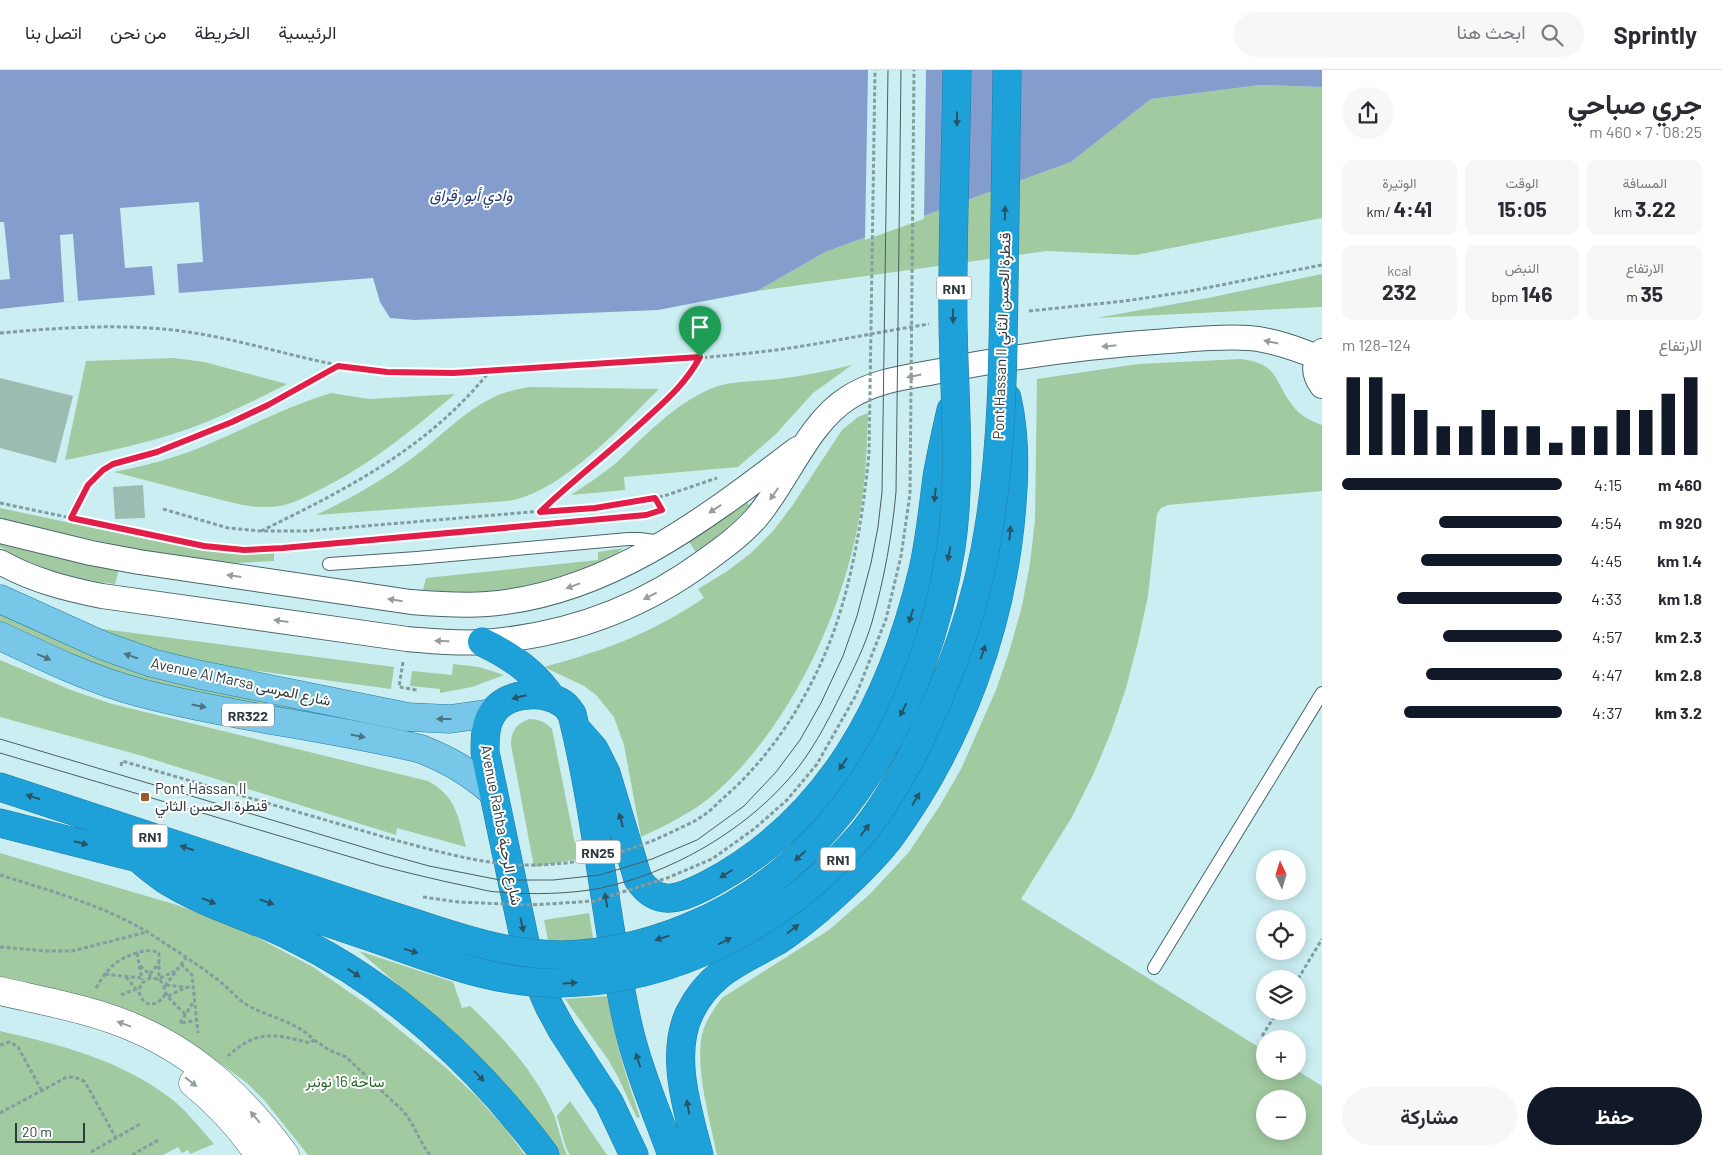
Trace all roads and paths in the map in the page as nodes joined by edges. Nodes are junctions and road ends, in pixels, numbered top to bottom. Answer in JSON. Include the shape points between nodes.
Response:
{"nodes":[{"id":1,"x":875,"y":70,"type":"edge"},
{"id":2,"x":914,"y":70,"type":"edge"},
{"id":3,"x":957,"y":70,"type":"edge"},
{"id":4,"x":1007,"y":70,"type":"edge"},
{"id":5,"x":1322,"y":265,"type":"edge"},
{"id":6,"x":1022,"y":312,"type":"dead end"},
{"id":7,"x":938,"y":323,"type":"dead end"},
{"id":8,"x":0,"y":333,"type":"edge"},
{"id":9,"x":1320,"y":354,"type":"edge"},
{"id":10,"x":700,"y":357,"type":"junction"},
{"id":11,"x":338,"y":366,"type":"junction"},
{"id":12,"x":489,"y":372,"type":"junction"},
{"id":13,"x":1003,"y":384,"type":"junction"},
{"id":14,"x":1322,"y":386,"type":"edge"},
{"id":15,"x":955,"y":396,"type":"junction"},
{"id":16,"x":810,"y":438,"type":"junction"},
{"id":17,"x":717,"y":478,"type":"dead end"},
{"id":18,"x":655,"y":498,"type":"junction"},
{"id":19,"x":0,"y":503,"type":"edge"},
{"id":20,"x":163,"y":509,"type":"dead end"},
{"id":21,"x":540,"y":512,"type":"junction"},
{"id":22,"x":71,"y":518,"type":"junction"},
{"id":23,"x":0,"y":531,"type":"edge"},
{"id":24,"x":261,"y":531,"type":"junction"},
{"id":25,"x":341,"y":543,"type":"dead end"},
{"id":26,"x":664,"y":543,"type":"junction"},
{"id":27,"x":331,"y":544,"type":"dead end"},
{"id":28,"x":204,"y":546,"type":"dead end"},
{"id":29,"x":224,"y":549,"type":"dead end"},
{"id":30,"x":0,"y":562,"type":"edge"},
{"id":31,"x":329,"y":564,"type":"dead end"},
{"id":32,"x":0,"y":599,"type":"edge"},
{"id":33,"x":0,"y":636,"type":"edge"},
{"id":34,"x":482,"y":642,"type":"junction"},
{"id":35,"x":404,"y":659,"type":"dead end"},
{"id":36,"x":425,"y":691,"type":"dead end"},
{"id":37,"x":1322,"y":693,"type":"edge"},
{"id":38,"x":551,"y":697,"type":"junction"},
{"id":39,"x":492,"y":714,"type":"junction"},
{"id":40,"x":575,"y":727,"type":"junction"},
{"id":41,"x":121,"y":766,"type":"dead end"},
{"id":42,"x":0,"y":787,"type":"edge"},
{"id":43,"x":493,"y":792,"type":"junction"},
{"id":44,"x":0,"y":822,"type":"edge"},
{"id":45,"x":138,"y":858,"type":"junction"},
{"id":46,"x":0,"y":875,"type":"edge"},
{"id":47,"x":419,"y":897,"type":"dead end"},
{"id":48,"x":148,"y":932,"type":"junction"},
{"id":49,"x":1322,"y":939,"type":"edge"},
{"id":50,"x":0,"y":947,"type":"edge"},
{"id":51,"x":137,"y":953,"type":"junction"},
{"id":52,"x":186,"y":958,"type":"junction"},
{"id":53,"x":159,"y":962,"type":"junction"},
{"id":54,"x":181,"y":964,"type":"junction"},
{"id":55,"x":139,"y":965,"type":"junction"},
{"id":56,"x":1154,"y":968,"type":"dead end"},
{"id":57,"x":176,"y":970,"type":"junction"},
{"id":58,"x":1303,"y":970,"type":"edge"},
{"id":59,"x":104,"y":974,"type":"junction"},
{"id":60,"x":150,"y":976,"type":"junction"},
{"id":61,"x":126,"y":977,"type":"junction"},
{"id":62,"x":159,"y":979,"type":"junction"},
{"id":63,"x":142,"y":981,"type":"junction"},
{"id":64,"x":165,"y":985,"type":"junction"},
{"id":65,"x":188,"y":987,"type":"junction"},
{"id":66,"x":194,"y":988,"type":"junction"},
{"id":67,"x":136,"y":990,"type":"dead end"},
{"id":68,"x":0,"y":991,"type":"edge"},
{"id":69,"x":167,"y":995,"type":"junction"},
{"id":70,"x":92,"y":996,"type":"dead end"},
{"id":71,"x":195,"y":1001,"type":"junction"},
{"id":72,"x":0,"y":1009,"type":"edge"},
{"id":73,"x":186,"y":1015,"type":"junction"},
{"id":74,"x":197,"y":1020,"type":"junction"},
{"id":75,"x":181,"y":1023,"type":"junction"},
{"id":76,"x":178,"y":1028,"type":"dead end"},
{"id":77,"x":197,"y":1037,"type":"dead end"},
{"id":78,"x":314,"y":1040,"type":"junction"},
{"id":79,"x":0,"y":1045,"type":"edge"},
{"id":80,"x":224,"y":1059,"type":"dead end"},
{"id":81,"x":42,"y":1091,"type":"junction"},
{"id":82,"x":0,"y":1113,"type":"edge"},
{"id":83,"x":142,"y":1122,"type":"dead end"},
{"id":84,"x":116,"y":1138,"type":"junction"},
{"id":85,"x":160,"y":1139,"type":"dead end"},
{"id":86,"x":91,"y":1152,"type":"dead end"},
{"id":87,"x":132,"y":1155,"type":"edge"},
{"id":88,"x":259,"y":1155,"type":"edge"},
{"id":89,"x":285,"y":1155,"type":"edge"},
{"id":90,"x":430,"y":1155,"type":"edge"},
{"id":91,"x":545,"y":1155,"type":"edge"},
{"id":92,"x":634,"y":1155,"type":"edge"},
{"id":93,"x":672,"y":1155,"type":"edge"},
{"id":94,"x":698,"y":1155,"type":"edge"}],
"edges":[{"from":1,"to":41,"type":"path","bridge":true,"via":[[869,454],[853,564],[834,628],[811,683],[767,752],[733,790],[701,818],[612,856],[568,863],[520,865],[471,859],[122,761]]},
{"from":2,"to":47,"type":"path","bridge":true,"via":[[910,494],[886,619],[856,695],[817,764],[787,800],[754,829],[712,859],[667,878],[594,901],[531,905]]},
{"from":3,"to":15,"type":"highway","number":"RN1","one_way":true,"bridge":true},
{"from":13,"to":4,"type":"highway","name":"Pont Hassan II قنطرة الحسن الثاني","number":"RN1","one_way":true,"bridge":true},
{"from":5,"to":6,"type":"path","via":[[1185,292]]},
{"from":7,"to":10,"type":"path","via":[[804,346]]},
{"from":8,"to":11,"type":"path","via":[[96,326],[136,327],[205,334]]},
{"from":9,"to":14,"type":"street","via":[[1315,372]]},
{"from":9,"to":16,"type":"street","one_way":true,"via":[[1274,342],[1228,337],[1144,342],[986,362],[870,386],[829,413]]},
{"from":10,"to":12,"type":"path"},
{"from":10,"to":21,"type":"path","via":[[678,389]]},
{"from":11,"to":12,"type":"path","via":[[387,372]]},
{"from":11,"to":22,"type":"path","via":[[232,422],[179,444],[113,464],[88,485]]},
{"from":12,"to":24,"type":"path","via":[[439,424],[396,457],[350,487]]},
{"from":45,"to":13,"type":"highway","name":"Pont Hassan II قنطرة الحسن الثاني","number":"RN1","one_way":true,"bridge":true,"via":[[487,975],[522,981],[558,983],[629,976],[698,955],[762,921],[814,883],[862,834],[917,745],[951,666],[978,579],[990,521]]},
{"from":94,"to":13,"type":"highway","one_way":true,"via":[[680,1052],[682,1033],[698,997],[725,970],[779,939],[818,910],[854,878],[886,842],[938,761],[976,673],[1003,582],[1010,534],[1013,438]]},
{"from":15,"to":40,"type":"highway","one_way":true,"bridge":true,"via":[[942,450],[923,569],[912,615],[896,659],[857,744],[838,772],[770,843],[744,863],[686,896],[663,898],[653,895],[638,880],[606,773],[594,749]]},
{"from":15,"to":42,"type":"highway","number":"RN1","one_way":true,"bridge":true,"via":[[955,506],[951,545],[935,623],[909,697],[872,767],[827,830],[800,857],[756,892],[671,935],[636,946],[599,952],[562,954],[497,947]]},
{"from":16,"to":26,"type":"street","one_way":true,"via":[[742,491]]},
{"from":16,"to":34,"type":"street","one_way":true,"via":[[755,519],[734,539],[663,589],[594,620],[557,631]]},
{"from":17,"to":18,"type":"path"},
{"from":18,"to":21,"type":"path","via":[[595,508]]},
{"from":18,"to":25,"type":"path","via":[[662,510],[637,516]]},
{"from":19,"to":22,"type":"path"},
{"from":20,"to":24,"type":"path","via":[[228,528]]},
{"from":21,"to":24,"type":"path","via":[[306,531]]},
{"from":22,"to":28,"type":"path"},
{"from":26,"to":23,"type":"street","one_way":true,"via":[[597,578],[561,590],[525,599],[449,605],[139,562]]},
{"from":26,"to":31,"type":"lane","via":[[640,539]]},
{"from":27,"to":29,"type":"path"},
{"from":34,"to":30,"type":"street","one_way":true,"via":[[407,639],[102,596],[42,582]]},
{"from":39,"to":32,"type":"main road","name":"Avenue Al Marsa شارع المرسى","number":"RR322","one_way":true,"via":[[450,719],[408,717],[201,676],[104,646]]},
{"from":33,"to":43,"type":"main road","name":"Avenue Al Marsa شارع المرسى","number":"RR322","one_way":true,"via":[[90,676],[140,693],[421,749],[455,764]]},
{"from":34,"to":38,"type":"highway","via":[[523,666]]},
{"from":35,"to":36,"type":"path","via":[[399,688]]},
{"from":37,"to":56,"type":"lane"},
{"from":38,"to":39,"type":"highway","one_way":true,"via":[[539,694],[512,698]]},
{"from":38,"to":40,"type":"highway","number":"RN25","via":[[564,703],[572,714]]},
{"from":39,"to":43,"type":"highway","name":"Avenue Rahba شارع الرحبة","via":[[485,752]]},
{"from":93,"to":40,"type":"highway","number":"RN25","one_way":true,"via":[[628,1023]]},
{"from":43,"to":92,"type":"highway","name":"Avenue Rahba شارع الرحبة","one_way":true,"via":[[526,942],[538,981],[562,1030],[609,1102]]},
{"from":44,"to":45,"type":"highway","number":"RN1","one_way":true},
{"from":45,"to":91,"type":"highway","one_way":true,"via":[[188,892],[292,937],[379,989],[457,1054],[492,1090]]},
{"from":46,"to":48,"type":"path","via":[[105,910]]},
{"from":48,"to":50,"type":"path","via":[[72,951]]},
{"from":48,"to":52,"type":"path"},
{"from":49,"to":58,"type":"path"},
{"from":51,"to":53,"type":"path","via":[[158,952]]},
{"from":51,"to":55,"type":"path"},
{"from":51,"to":59,"type":"path","via":[[124,957]]},
{"from":52,"to":54,"type":"path"},
{"from":52,"to":78,"type":"path","via":[[241,1001],[286,1021]]},
{"from":53,"to":60,"type":"path"},
{"from":53,"to":62,"type":"path"},
{"from":54,"to":57,"type":"path"},
{"from":54,"to":66,"type":"path","via":[[191,973]]},
{"from":55,"to":60,"type":"path"},
{"from":55,"to":63,"type":"path"},
{"from":57,"to":62,"type":"path"},
{"from":57,"to":64,"type":"path"},
{"from":59,"to":61,"type":"path"},
{"from":59,"to":70,"type":"path"},
{"from":60,"to":62,"type":"path"},
{"from":60,"to":63,"type":"path"},
{"from":61,"to":63,"type":"path"},
{"from":61,"to":67,"type":"path"},
{"from":62,"to":64,"type":"path"},
{"from":63,"to":69,"type":"path","via":[[139,988],[141,997],[147,1003],[156,1004]]},
{"from":64,"to":65,"type":"path"},
{"from":64,"to":69,"type":"path"},
{"from":65,"to":66,"type":"path"},
{"from":65,"to":69,"type":"path"},
{"from":66,"to":71,"type":"path"},
{"from":89,"to":68,"type":"street","one_way":true,"via":[[246,1106],[222,1083],[168,1044],[104,1017]]},
{"from":69,"to":73,"type":"path"},
{"from":71,"to":73,"type":"path"},
{"from":71,"to":74,"type":"path"},
{"from":72,"to":88,"type":"street","one_way":true,"via":[[97,1034],[130,1045],[158,1060],[208,1096]]},
{"from":73,"to":75,"type":"path"},
{"from":74,"to":75,"type":"path"},
{"from":74,"to":77,"type":"path"},
{"from":75,"to":76,"type":"path"},
{"from":78,"to":80,"type":"path","via":[[310,1043],[280,1036],[257,1037]]},
{"from":78,"to":90,"type":"path","via":[[346,1057],[402,1110]]},
{"from":79,"to":81,"type":"path","via":[[10,1042],[18,1047]]},
{"from":81,"to":82,"type":"path"},
{"from":81,"to":84,"type":"path","via":[[67,1077],[80,1079],[88,1087]]},
{"from":83,"to":84,"type":"path"},
{"from":84,"to":86,"type":"path"},
{"from":85,"to":87,"type":"path"}]}
